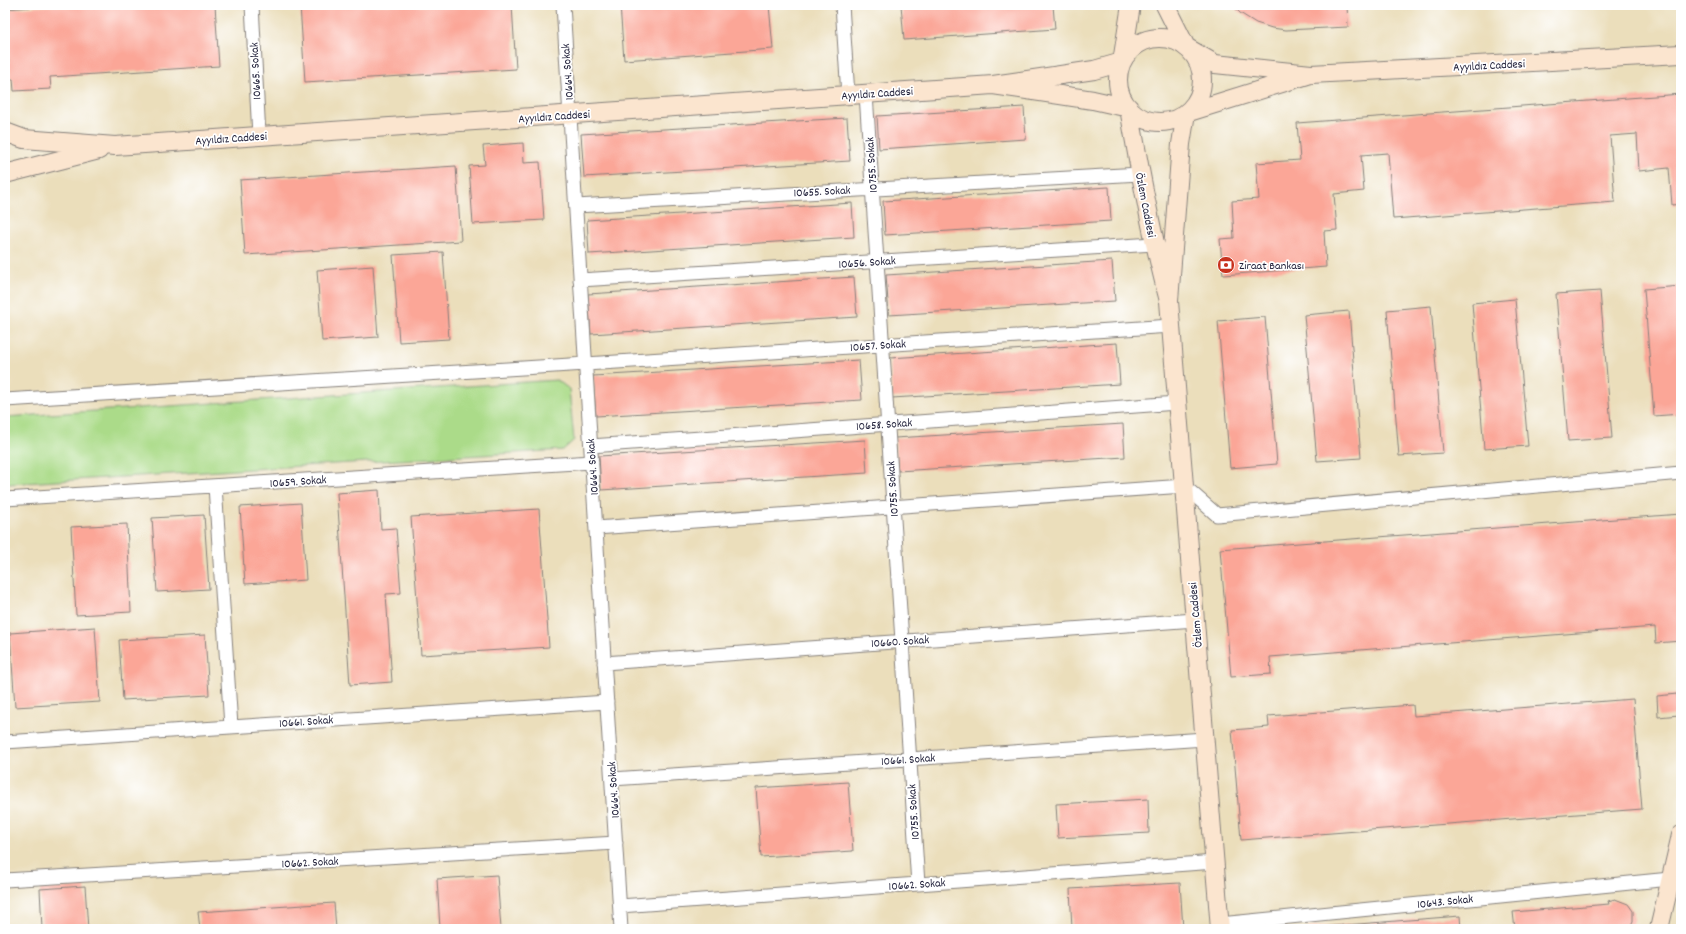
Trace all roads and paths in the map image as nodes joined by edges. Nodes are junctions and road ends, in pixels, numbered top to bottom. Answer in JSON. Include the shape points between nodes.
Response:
{"nodes":[{"id":1,"x":252,"y":5,"type":"edge"},
{"id":2,"x":563,"y":5,"type":"edge"},
{"id":3,"x":842,"y":5,"type":"edge"},
{"id":4,"x":1132,"y":5,"type":"edge"},
{"id":5,"x":1165,"y":5,"type":"edge"},
{"id":6,"x":1186,"y":47,"type":"junction"},
{"id":7,"x":1676,"y":56,"type":"edge"},
{"id":8,"x":1122,"y":62,"type":"junction"},
{"id":9,"x":1311,"y":74,"type":"junction"},
{"id":10,"x":993,"y":85,"type":"junction"},
{"id":11,"x":866,"y":94,"type":"junction"},
{"id":12,"x":848,"y":95,"type":"junction"},
{"id":13,"x":1129,"y":108,"type":"junction"},
{"id":14,"x":1186,"y":113,"type":"junction"},
{"id":15,"x":570,"y":114,"type":"junction"},
{"id":16,"x":5,"y":132,"type":"edge"},
{"id":17,"x":259,"y":136,"type":"junction"},
{"id":18,"x":115,"y":146,"type":"junction"},
{"id":19,"x":5,"y":174,"type":"edge"},
{"id":20,"x":1140,"y":174,"type":"junction"},
{"id":21,"x":872,"y":189,"type":"junction"},
{"id":22,"x":576,"y":206,"type":"junction"},
{"id":23,"x":1154,"y":244,"type":"junction"},
{"id":24,"x":877,"y":261,"type":"junction"},
{"id":25,"x":580,"y":280,"type":"junction"},
{"id":26,"x":1169,"y":301,"type":"junction"},
{"id":27,"x":1171,"y":326,"type":"junction"},
{"id":28,"x":882,"y":345,"type":"junction"},
{"id":29,"x":586,"y":364,"type":"junction"},
{"id":30,"x":5,"y":400,"type":"edge"},
{"id":31,"x":1177,"y":403,"type":"junction"},
{"id":32,"x":888,"y":424,"type":"junction"},
{"id":33,"x":591,"y":446,"type":"junction"},
{"id":34,"x":592,"y":462,"type":"junction"},
{"id":35,"x":1681,"y":473,"type":"edge"},
{"id":36,"x":215,"y":486,"type":"junction"},
{"id":37,"x":1184,"y":486,"type":"junction"},
{"id":38,"x":5,"y":499,"type":"edge"},
{"id":39,"x":893,"y":506,"type":"junction"},
{"id":40,"x":596,"y":528,"type":"junction"},
{"id":41,"x":1195,"y":620,"type":"junction"},
{"id":42,"x":902,"y":641,"type":"junction"},
{"id":43,"x":604,"y":663,"type":"junction"},
{"id":44,"x":607,"y":702,"type":"junction"},
{"id":45,"x":231,"y":726,"type":"junction"},
{"id":46,"x":1205,"y":739,"type":"junction"},
{"id":47,"x":5,"y":742,"type":"edge"},
{"id":48,"x":910,"y":758,"type":"junction"},
{"id":49,"x":612,"y":778,"type":"junction"},
{"id":50,"x":1681,"y":835,"type":"edge"},
{"id":51,"x":616,"y":843,"type":"junction"},
{"id":52,"x":1215,"y":862,"type":"junction"},
{"id":53,"x":1670,"y":879,"type":"junction"},
{"id":54,"x":5,"y":880,"type":"edge"},
{"id":55,"x":918,"y":884,"type":"junction"},
{"id":56,"x":620,"y":906,"type":"junction"},
{"id":57,"x":1220,"y":926,"type":"edge"},
{"id":58,"x":621,"y":929,"type":"edge"},
{"id":59,"x":1659,"y":929,"type":"edge"}],
"edges":[{"from":1,"to":17,"type":"street","name":"10665. Sokak"},
{"from":2,"to":15,"type":"street","name":"10664. Sokak"},
{"from":3,"to":12,"type":"street"},
{"from":4,"to":8,"type":"street"},
{"from":5,"to":6,"type":"street"},
{"from":6,"to":8,"type":"street","via":[[1163,38],[1150,39],[1129,51]]},
{"from":6,"to":9,"type":"street","name":"Ayyıldız Caddesi","via":[[1216,64]]},
{"from":6,"to":14,"type":"street","via":[[1195,56],[1202,80],[1200,92]]},
{"from":7,"to":9,"type":"street","name":"Ayyıldız Caddesi"},
{"from":8,"to":10,"type":"street","name":"Ayyıldız Caddesi","via":[[1094,70]]},
{"from":8,"to":13,"type":"street","via":[[1118,86]]},
{"from":9,"to":14,"type":"street","name":"Ayyıldız Caddesi"},
{"from":10,"to":11,"type":"street","name":"Ayyıldız Caddesi"},
{"from":10,"to":13,"type":"street","name":"Ayyıldız Caddesi"},
{"from":11,"to":12,"type":"street","name":"Ayyıldız Caddesi"},
{"from":11,"to":21,"type":"street","name":"10755. Sokak"},
{"from":12,"to":15,"type":"street","name":"Ayyıldız Caddesi"},
{"from":13,"to":14,"type":"street","via":[[1150,120],[1175,119]]},
{"from":13,"to":20,"type":"street","name":"Özlem Caddesi"},
{"from":14,"to":26,"type":"street","name":"Özlem Caddesi","via":[[1181,144]]},
{"from":15,"to":17,"type":"street","name":"Ayyıldız Caddesi"},
{"from":15,"to":22,"type":"street","name":"10664. Sokak"},
{"from":16,"to":18,"type":"street","name":"Ayyıldız Caddesi","via":[[24,139]]},
{"from":17,"to":18,"type":"street","name":"Ayyıldız Caddesi"},
{"from":18,"to":19,"type":"street","name":"Ayyıldız Caddesi"},
{"from":20,"to":21,"type":"street","name":"10655. Sokak"},
{"from":20,"to":23,"type":"street","name":"Özlem Caddesi"},
{"from":21,"to":22,"type":"street","name":"10655. Sokak"},
{"from":21,"to":24,"type":"street","name":"10755. Sokak"},
{"from":22,"to":25,"type":"street","name":"10664. Sokak"},
{"from":23,"to":24,"type":"street","name":"10656. Sokak"},
{"from":23,"to":26,"type":"street","name":"Özlem Caddesi"},
{"from":24,"to":25,"type":"street","name":"10656. Sokak"},
{"from":24,"to":28,"type":"street","name":"10755. Sokak"},
{"from":25,"to":29,"type":"street","name":"10664. Sokak"},
{"from":26,"to":27,"type":"street","name":"Özlem Caddesi"},
{"from":27,"to":28,"type":"street","name":"10657. Sokak"},
{"from":27,"to":31,"type":"street","name":"Özlem Caddesi"},
{"from":28,"to":29,"type":"street","name":"10657. Sokak"},
{"from":28,"to":32,"type":"street","name":"10755. Sokak"},
{"from":29,"to":30,"type":"street"},
{"from":29,"to":33,"type":"street","name":"10664. Sokak"},
{"from":31,"to":32,"type":"street","name":"10658. Sokak"},
{"from":31,"to":37,"type":"street","name":"Özlem Caddesi"},
{"from":32,"to":33,"type":"street","name":"10658. Sokak"},
{"from":32,"to":39,"type":"street","name":"10755. Sokak"},
{"from":33,"to":34,"type":"street","name":"10664. Sokak"},
{"from":34,"to":36,"type":"street","name":"10659. Sokak"},
{"from":34,"to":40,"type":"street","name":"10664. Sokak"},
{"from":35,"to":37,"type":"street","via":[[1216,515]]},
{"from":36,"to":38,"type":"street","name":"10659. Sokak"},
{"from":36,"to":45,"type":"street"},
{"from":37,"to":39,"type":"street"},
{"from":37,"to":41,"type":"street","name":"Özlem Caddesi"},
{"from":39,"to":40,"type":"street"},
{"from":39,"to":42,"type":"street","name":"10755. Sokak"},
{"from":40,"to":43,"type":"street","name":"10664. Sokak"},
{"from":41,"to":42,"type":"street","name":"10660. Sokak"},
{"from":41,"to":46,"type":"street","name":"Özlem Caddesi"},
{"from":42,"to":43,"type":"street","name":"10660. Sokak"},
{"from":42,"to":48,"type":"street","name":"10755. Sokak"},
{"from":43,"to":44,"type":"street","name":"10664. Sokak"},
{"from":44,"to":45,"type":"street","name":"10661. Sokak"},
{"from":44,"to":49,"type":"street","name":"10664. Sokak"},
{"from":45,"to":47,"type":"street","name":"10661. Sokak"},
{"from":46,"to":48,"type":"street","name":"10661. Sokak"},
{"from":46,"to":52,"type":"street","name":"Özlem Caddesi"},
{"from":48,"to":49,"type":"street","name":"10661. Sokak"},
{"from":48,"to":55,"type":"street","name":"10755. Sokak"},
{"from":49,"to":51,"type":"street","name":"10664. Sokak"},
{"from":50,"to":53,"type":"street"},
{"from":51,"to":54,"type":"street","name":"10662. Sokak"},
{"from":51,"to":56,"type":"street","name":"10664. Sokak"},
{"from":52,"to":55,"type":"street","name":"10662. Sokak"},
{"from":52,"to":57,"type":"street","name":"Özlem Caddesi"},
{"from":53,"to":57,"type":"street","name":"10643. Sokak"},
{"from":53,"to":59,"type":"street"},
{"from":55,"to":56,"type":"street","name":"10662. Sokak"},
{"from":56,"to":58,"type":"street","name":"10664. Sokak"}]}
